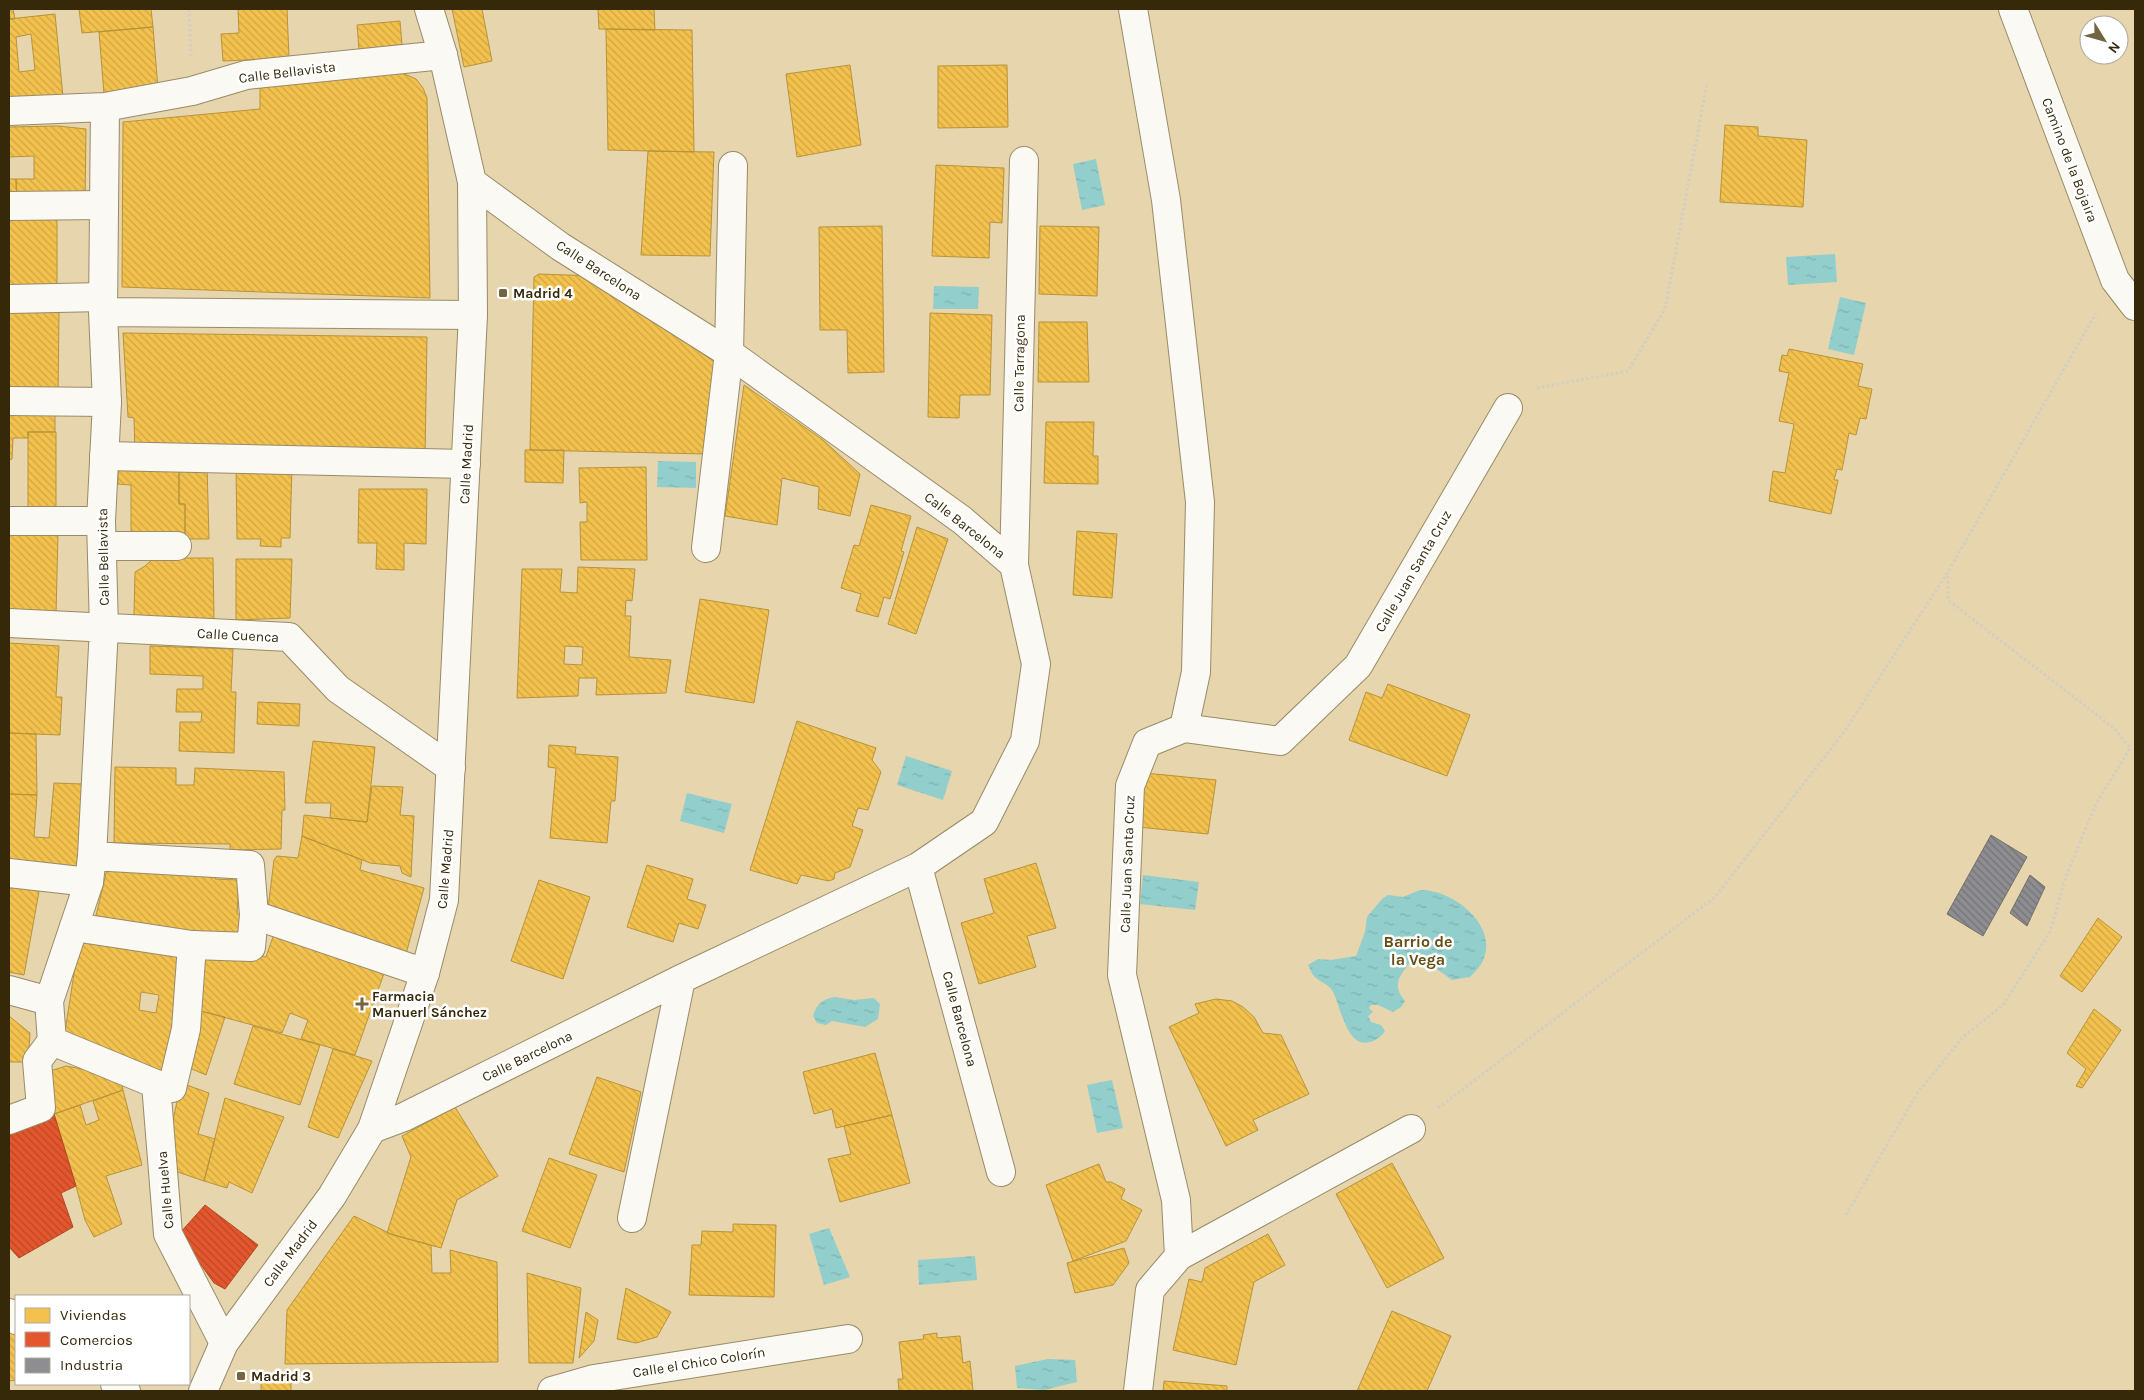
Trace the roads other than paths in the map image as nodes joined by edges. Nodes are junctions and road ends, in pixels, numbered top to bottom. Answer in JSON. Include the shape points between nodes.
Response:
{"nodes":[{"id":1,"x":429,"y":9,"type":"edge"},
{"id":2,"x":1133,"y":9,"type":"edge"},
{"id":3,"x":2013,"y":9,"type":"edge"},
{"id":4,"x":443,"y":55,"type":"junction"},
{"id":5,"x":105,"y":107,"type":"junction"},
{"id":6,"x":9,"y":111,"type":"edge"},
{"id":7,"x":1024,"y":161,"type":"dead end"},
{"id":8,"x":733,"y":166,"type":"dead end"},
{"id":9,"x":472,"y":182,"type":"junction"},
{"id":10,"x":104,"y":205,"type":"junction"},
{"id":11,"x":9,"y":206,"type":"edge"},
{"id":12,"x":9,"y":299,"type":"edge"},
{"id":13,"x":103,"y":305,"type":"junction"},
{"id":14,"x":2135,"y":306,"type":"edge"},
{"id":15,"x":473,"y":315,"type":"junction"},
{"id":16,"x":729,"y":352,"type":"junction"},
{"id":17,"x":9,"y":401,"type":"edge"},
{"id":18,"x":107,"y":402,"type":"junction"},
{"id":19,"x":1508,"y":408,"type":"road end"},
{"id":20,"x":104,"y":456,"type":"junction"},
{"id":21,"x":466,"y":464,"type":"junction"},
{"id":22,"x":9,"y":521,"type":"edge"},
{"id":23,"x":101,"y":534,"type":"junction"},
{"id":24,"x":177,"y":546,"type":"dead end"},
{"id":25,"x":706,"y":548,"type":"dead end"},
{"id":26,"x":1014,"y":565,"type":"junction"},
{"id":27,"x":9,"y":623,"type":"edge"},
{"id":28,"x":104,"y":628,"type":"junction"},
{"id":29,"x":1184,"y":728,"type":"junction"},
{"id":30,"x":452,"y":768,"type":"junction"},
{"id":31,"x":92,"y":856,"type":"junction"},
{"id":32,"x":918,"y":867,"type":"junction"},
{"id":33,"x":9,"y":873,"type":"edge"},
{"id":34,"x":89,"y":882,"type":"junction"},
{"id":35,"x":254,"y":915,"type":"junction"},
{"id":36,"x":74,"y":927,"type":"junction"},
{"id":37,"x":192,"y":945,"type":"junction"},
{"id":38,"x":425,"y":973,"type":"junction"},
{"id":39,"x":681,"y":979,"type":"junction"},
{"id":40,"x":9,"y":990,"type":"edge"},
{"id":41,"x":49,"y":1001,"type":"junction"},
{"id":42,"x":52,"y":1041,"type":"junction"},
{"id":43,"x":156,"y":1084,"type":"junction"},
{"id":44,"x":9,"y":1120,"type":"edge"},
{"id":45,"x":372,"y":1129,"type":"junction"},
{"id":46,"x":1411,"y":1129,"type":"road end"},
{"id":47,"x":1001,"y":1172,"type":"dead end"},
{"id":48,"x":632,"y":1218,"type":"dead end"},
{"id":49,"x":1179,"y":1256,"type":"junction"},
{"id":50,"x":848,"y":1339,"type":"dead end"},
{"id":51,"x":224,"y":1343,"type":"junction"},
{"id":52,"x":203,"y":1391,"type":"edge"},
{"id":53,"x":552,"y":1391,"type":"edge"},
{"id":54,"x":1138,"y":1391,"type":"edge"}],
"edges":[{"from":1,"to":4,"type":"street","name":"Calle Madrid"},
{"from":2,"to":29,"type":"street","via":[[1166,200],[1200,502],[1196,672]]},
{"from":3,"to":14,"type":"street","name":"Camino de la Bojaira","via":[[2115,280]]},
{"from":4,"to":5,"type":"street","name":"Calle Bellavista","via":[[246,75],[192,91]]},
{"from":4,"to":9,"type":"street","name":"Calle Madrid"},
{"from":5,"to":6,"type":"street","name":"Calle Bellavista"},
{"from":5,"to":10,"type":"street","name":"Calle Bellavista"},
{"from":7,"to":26,"type":"street","name":"Calle Tarragona"},
{"from":8,"to":16,"type":"street"},
{"from":9,"to":15,"type":"street","name":"Calle Madrid"},
{"from":9,"to":16,"type":"street","name":"Calle Barcelona","via":[[561,247]]},
{"from":10,"to":11,"type":"street"},
{"from":10,"to":13,"type":"street","name":"Calle Bellavista"},
{"from":12,"to":13,"type":"street"},
{"from":13,"to":15,"type":"street"},
{"from":13,"to":18,"type":"street","name":"Calle Bellavista"},
{"from":15,"to":21,"type":"street","name":"Calle Madrid"},
{"from":16,"to":25,"type":"street"},
{"from":16,"to":26,"type":"street","name":"Calle Barcelona","via":[[962,520]]},
{"from":17,"to":18,"type":"street"},
{"from":18,"to":20,"type":"street","name":"Calle Bellavista"},
{"from":19,"to":29,"type":"street","name":"Calle Juan Santa Cruz","via":[[1358,666],[1280,741]]},
{"from":20,"to":21,"type":"street"},
{"from":20,"to":23,"type":"street","name":"Calle Bellavista"},
{"from":21,"to":30,"type":"street","name":"Calle Madrid"},
{"from":22,"to":23,"type":"street"},
{"from":23,"to":24,"type":"street"},
{"from":23,"to":28,"type":"street","name":"Calle Bellavista"},
{"from":26,"to":32,"type":"street","name":"Calle Barcelona","via":[[1036,664],[1025,741],[984,822]]},
{"from":27,"to":28,"type":"street","name":"Calle Cuenca"},
{"from":28,"to":30,"type":"street","name":"Calle Cuenca","via":[[289,637],[338,689]]},
{"from":28,"to":31,"type":"street","name":"Calle Bellavista"},
{"from":29,"to":49,"type":"street","name":"Calle Juan Santa Cruz","via":[[1147,743],[1130,786],[1122,975],[1176,1200]]},
{"from":30,"to":38,"type":"street","name":"Calle Madrid","via":[[444,900]]},
{"from":31,"to":34,"type":"street","name":"Calle Bellavista"},
{"from":31,"to":35,"type":"street","via":[[250,864]]},
{"from":32,"to":39,"type":"street","name":"Calle Barcelona"},
{"from":32,"to":47,"type":"street","name":"Calle Barcelona"},
{"from":33,"to":34,"type":"street"},
{"from":34,"to":36,"type":"street","name":"Calle Bellavista"},
{"from":35,"to":37,"type":"street","via":[[251,947]]},
{"from":35,"to":38,"type":"street"},
{"from":36,"to":37,"type":"street"},
{"from":36,"to":41,"type":"street","name":"Calle Bellavista"},
{"from":37,"to":43,"type":"street","via":[[186,1029],[172,1088]]},
{"from":38,"to":45,"type":"street","name":"Calle Madrid"},
{"from":39,"to":45,"type":"street","name":"Calle Barcelona","via":[[404,1117]]},
{"from":39,"to":48,"type":"street"},
{"from":40,"to":41,"type":"street"},
{"from":41,"to":42,"type":"street"},
{"from":42,"to":43,"type":"street"},
{"from":42,"to":44,"type":"street","via":[[37,1061],[42,1108]]},
{"from":43,"to":51,"type":"street","name":"Calle Huelva","via":[[168,1234]]},
{"from":45,"to":51,"type":"street","name":"Calle Madrid","via":[[332,1196]]},
{"from":46,"to":49,"type":"street"},
{"from":49,"to":54,"type":"street","via":[[1150,1290]]},
{"from":50,"to":53,"type":"street","name":"Calle el Chico Colorín","via":[[594,1379]]},
{"from":51,"to":52,"type":"street","name":"Calle Madrid"}]}
